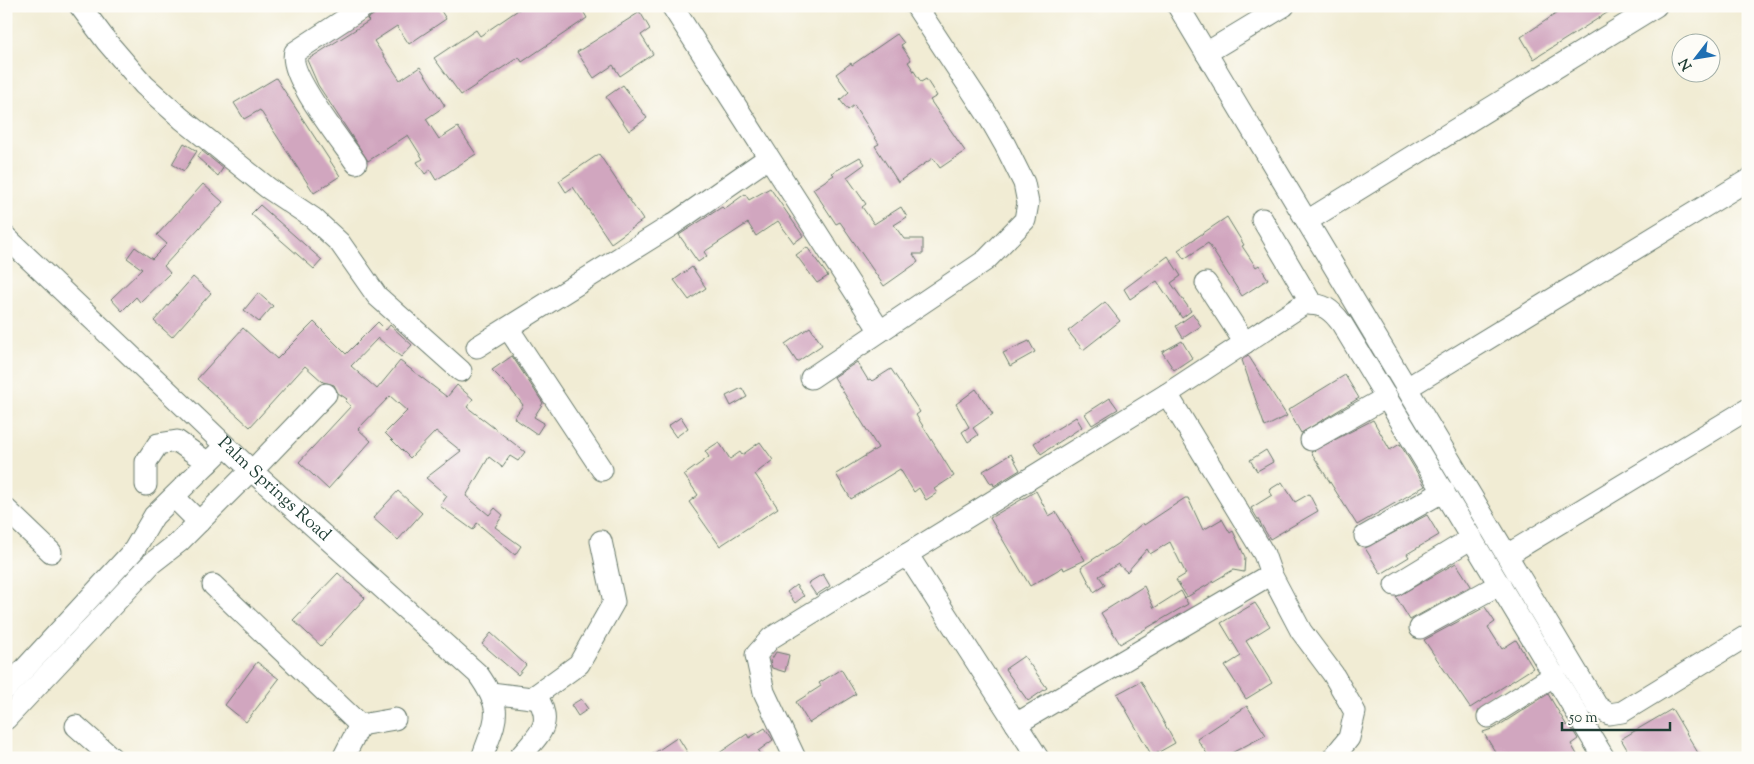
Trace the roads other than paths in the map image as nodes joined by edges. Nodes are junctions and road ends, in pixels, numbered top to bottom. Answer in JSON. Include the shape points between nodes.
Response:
{"nodes":[{"id":1,"x":80,"y":6,"type":"edge"},
{"id":2,"x":365,"y":6,"type":"edge"},
{"id":3,"x":672,"y":6,"type":"edge"},
{"id":4,"x":916,"y":6,"type":"edge"},
{"id":5,"x":1178,"y":6,"type":"edge"},
{"id":6,"x":1284,"y":6,"type":"edge"},
{"id":7,"x":1656,"y":6,"type":"edge"},
{"id":8,"x":1206,"y":54,"type":"junction"},
{"id":9,"x":768,"y":158,"type":"junction"},
{"id":10,"x":356,"y":163,"type":"dead end"},
{"id":11,"x":1748,"y":180,"type":"edge"},
{"id":12,"x":1262,"y":219,"type":"dead end"},
{"id":13,"x":1307,"y":221,"type":"junction"},
{"id":14,"x":6,"y":237,"type":"edge"},
{"id":15,"x":1206,"y":283,"type":"dead end"},
{"id":16,"x":1312,"y":304,"type":"junction"},
{"id":17,"x":508,"y":328,"type":"junction"},
{"id":18,"x":880,"y":331,"type":"junction"},
{"id":19,"x":1245,"y":343,"type":"junction"},
{"id":20,"x":477,"y":347,"type":"dead end"},
{"id":21,"x":461,"y":372,"type":"dead end"},
{"id":22,"x":811,"y":378,"type":"dead end"},
{"id":23,"x":1407,"y":388,"type":"junction"},
{"id":24,"x":326,"y":394,"type":"dead end"},
{"id":25,"x":1167,"y":394,"type":"junction"},
{"id":26,"x":1388,"y":397,"type":"junction"},
{"id":27,"x":1748,"y":409,"type":"edge"},
{"id":28,"x":1311,"y":440,"type":"dead end"},
{"id":29,"x":226,"y":446,"type":"junction"},
{"id":30,"x":208,"y":463,"type":"junction"},
{"id":31,"x":602,"y":470,"type":"dead end"},
{"id":32,"x":251,"y":471,"type":"junction"},
{"id":33,"x":146,"y":485,"type":"dead end"},
{"id":34,"x":1444,"y":491,"type":"junction"},
{"id":35,"x":174,"y":497,"type":"junction"},
{"id":36,"x":6,"y":509,"type":"edge"},
{"id":37,"x":199,"y":522,"type":"junction"},
{"id":38,"x":1365,"y":536,"type":"dead end"},
{"id":39,"x":1472,"y":538,"type":"junction"},
{"id":40,"x":601,"y":540,"type":"dead end"},
{"id":41,"x":51,"y":552,"type":"dead end"},
{"id":42,"x":908,"y":554,"type":"junction"},
{"id":43,"x":1507,"y":555,"type":"junction"},
{"id":44,"x":1271,"y":574,"type":"junction"},
{"id":45,"x":1500,"y":584,"type":"junction"},
{"id":46,"x":213,"y":585,"type":"dead end"},
{"id":47,"x":1395,"y":585,"type":"dead end"},
{"id":48,"x":1420,"y":628,"type":"dead end"},
{"id":49,"x":1748,"y":635,"type":"edge"},
{"id":50,"x":1555,"y":675,"type":"junction"},
{"id":51,"x":6,"y":689,"type":"edge"},
{"id":52,"x":491,"y":693,"type":"junction"},
{"id":53,"x":536,"y":695,"type":"junction"},
{"id":54,"x":1488,"y":717,"type":"dead end"},
{"id":55,"x":6,"y":719,"type":"edge"},
{"id":56,"x":395,"y":719,"type":"dead end"},
{"id":57,"x":1016,"y":724,"type":"junction"},
{"id":58,"x":360,"y":725,"type":"junction"},
{"id":59,"x":76,"y":726,"type":"dead end"},
{"id":60,"x":112,"y":758,"type":"edge"},
{"id":61,"x":343,"y":758,"type":"edge"},
{"id":62,"x":482,"y":758,"type":"edge"},
{"id":63,"x":519,"y":758,"type":"edge"},
{"id":64,"x":795,"y":758,"type":"edge"},
{"id":65,"x":1038,"y":758,"type":"edge"},
{"id":66,"x":1333,"y":758,"type":"edge"},
{"id":67,"x":1604,"y":758,"type":"edge"}],
"edges":[{"from":1,"to":21,"type":"street","via":[[144,85],[268,188],[313,218],[340,243],[378,296]]},
{"from":2,"to":10,"type":"street","via":[[320,34],[295,52],[292,58],[306,90]]},
{"from":3,"to":9,"type":"street"},
{"from":4,"to":18,"type":"street","via":[[989,117],[1024,183],[1028,203],[1025,220],[986,260]]},
{"from":5,"to":8,"type":"street"},
{"from":6,"to":8,"type":"street"},
{"from":7,"to":13,"type":"street"},
{"from":8,"to":13,"type":"street"},
{"from":9,"to":17,"type":"street","via":[[672,225]]},
{"from":9,"to":18,"type":"street"},
{"from":11,"to":23,"type":"street"},
{"from":12,"to":16,"type":"street"},
{"from":13,"to":23,"type":"street"},
{"from":14,"to":29,"type":"street","name":"Palm Springs Road"},
{"from":15,"to":19,"type":"street"},
{"from":16,"to":19,"type":"street","via":[[1304,304]]},
{"from":16,"to":26,"type":"street","via":[[1319,303],[1332,311]]},
{"from":17,"to":20,"type":"street"},
{"from":17,"to":31,"type":"street"},
{"from":18,"to":22,"type":"street"},
{"from":19,"to":25,"type":"street"},
{"from":23,"to":43,"type":"street"},
{"from":24,"to":32,"type":"street"},
{"from":25,"to":42,"type":"street"},
{"from":25,"to":44,"type":"street","via":[[1264,554]]},
{"from":26,"to":28,"type":"street"},
{"from":26,"to":34,"type":"street"},
{"from":27,"to":43,"type":"street"},
{"from":29,"to":30,"type":"street"},
{"from":29,"to":32,"type":"street","name":"Palm Springs Road"},
{"from":30,"to":33,"type":"street","via":[[176,441],[158,444],[146,462]]},
{"from":30,"to":35,"type":"street"},
{"from":32,"to":37,"type":"street"},
{"from":32,"to":52,"type":"street","name":"Palm Springs Road","via":[[478,674]]},
{"from":34,"to":38,"type":"street"},
{"from":34,"to":39,"type":"street"},
{"from":35,"to":37,"type":"street"},
{"from":35,"to":51,"type":"street","via":[[154,516],[134,550]]},
{"from":36,"to":41,"type":"street"},
{"from":37,"to":55,"type":"street","via":[[152,563]]},
{"from":39,"to":45,"type":"street"},
{"from":39,"to":47,"type":"street"},
{"from":40,"to":53,"type":"street","via":[[614,602],[579,664]]},
{"from":42,"to":57,"type":"street"},
{"from":42,"to":64,"type":"street","via":[[771,638],[756,655],[764,692]]},
{"from":43,"to":49,"type":"street","via":[[1597,706],[1609,714],[1622,712]]},
{"from":44,"to":57,"type":"street"},
{"from":44,"to":66,"type":"street","via":[[1301,631],[1333,674],[1355,712],[1349,738]]},
{"from":45,"to":48,"type":"street"},
{"from":45,"to":50,"type":"street"},
{"from":46,"to":58,"type":"street"},
{"from":50,"to":54,"type":"street"},
{"from":50,"to":67,"type":"street"},
{"from":52,"to":53,"type":"street","via":[[532,698]]},
{"from":52,"to":62,"type":"street","name":"Palm Springs Road","via":[[497,714]]},
{"from":53,"to":63,"type":"street","via":[[545,710],[544,726]]},
{"from":56,"to":58,"type":"street"},
{"from":57,"to":65,"type":"street"},
{"from":58,"to":61,"type":"street"},
{"from":59,"to":60,"type":"street"}]}
